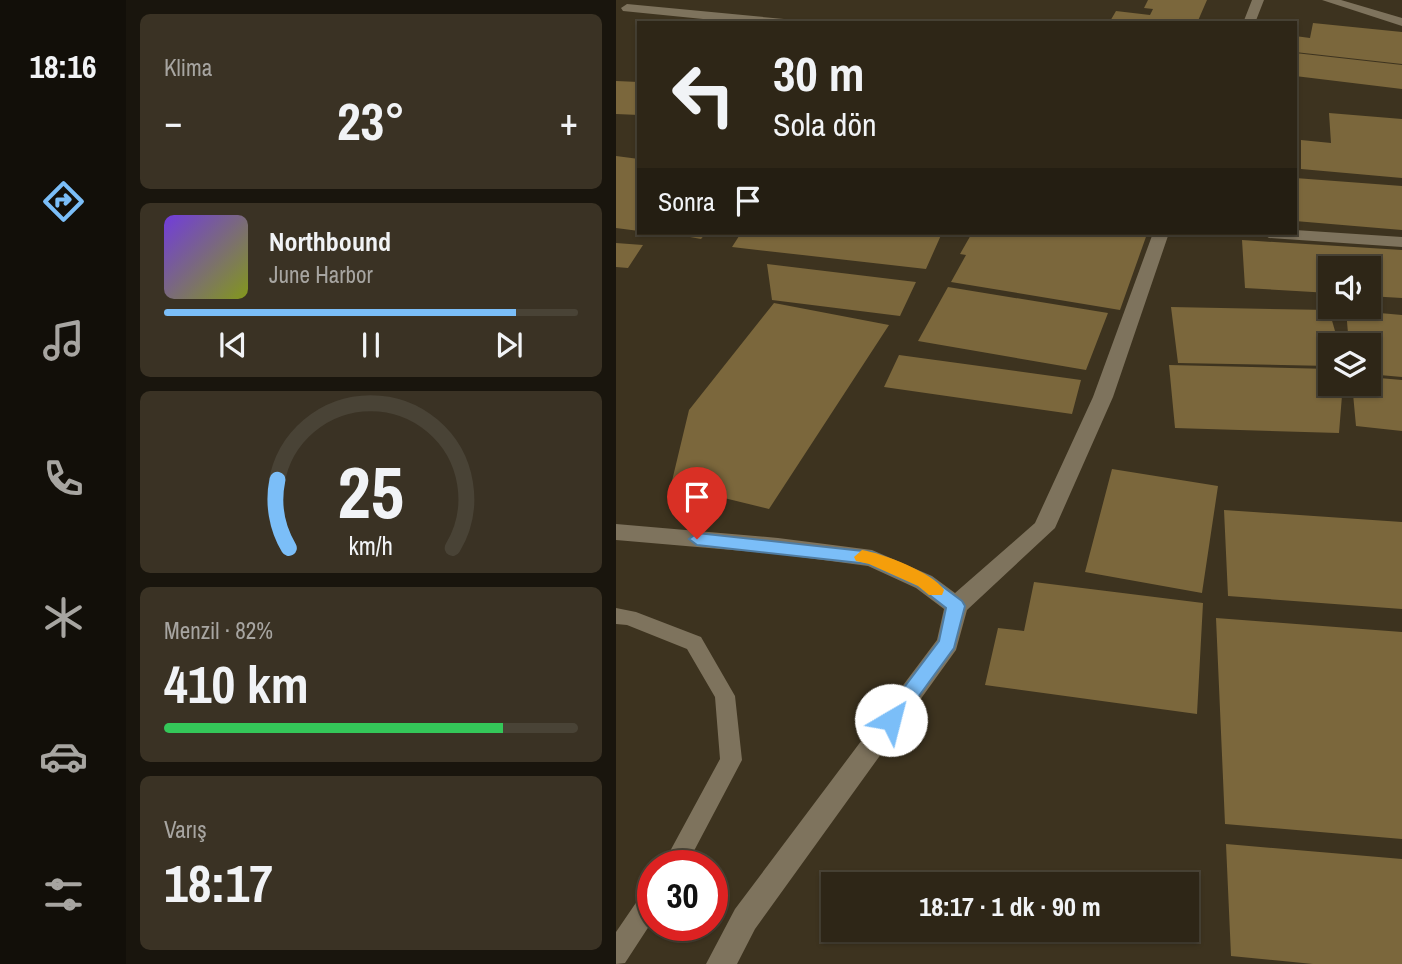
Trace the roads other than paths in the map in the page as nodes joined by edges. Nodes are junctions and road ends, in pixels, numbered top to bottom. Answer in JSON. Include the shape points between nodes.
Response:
{"nodes":[{"id":1,"x":1258,"y":0,"type":"edge"},
{"id":2,"x":1328,"y":0,"type":"edge"},
{"id":3,"x":632,"y":4,"type":"edge"},
{"id":4,"x":616,"y":18,"type":"edge"},
{"id":5,"x":768,"y":21,"type":"edge"},
{"id":6,"x":1250,"y":21,"type":"edge"},
{"id":7,"x":1402,"y":22,"type":"edge"},
{"id":8,"x":1160,"y":235,"type":"edge"},
{"id":9,"x":1297,"y":235,"type":"edge"},
{"id":10,"x":1402,"y":242,"type":"edge"},
{"id":11,"x":616,"y":532,"type":"edge"},
{"id":12,"x":956,"y":606,"type":"junction"},
{"id":13,"x":616,"y":616,"type":"edge"},
{"id":14,"x":683,"y":850,"type":"edge"},
{"id":15,"x":637,"y":923,"type":"edge"},
{"id":16,"x":616,"y":954,"type":"edge"},
{"id":17,"x":721,"y":964,"type":"edge"}],
"edges":[{"from":1,"to":6,"type":"street"},
{"from":2,"to":7,"type":"street"},
{"from":3,"to":4,"type":"street"},
{"from":3,"to":5,"type":"street"},
{"from":8,"to":12,"type":"street","via":[[1103,397],[1044,528]]},
{"from":9,"to":10,"type":"street"},
{"from":11,"to":12,"type":"street","via":[[872,558],[924,582]]},
{"from":12,"to":17,"type":"street","via":[[948,643],[745,919]]},
{"from":13,"to":14,"type":"lane","via":[[694,643],[724,696],[731,760]]},
{"from":15,"to":16,"type":"lane"}]}
